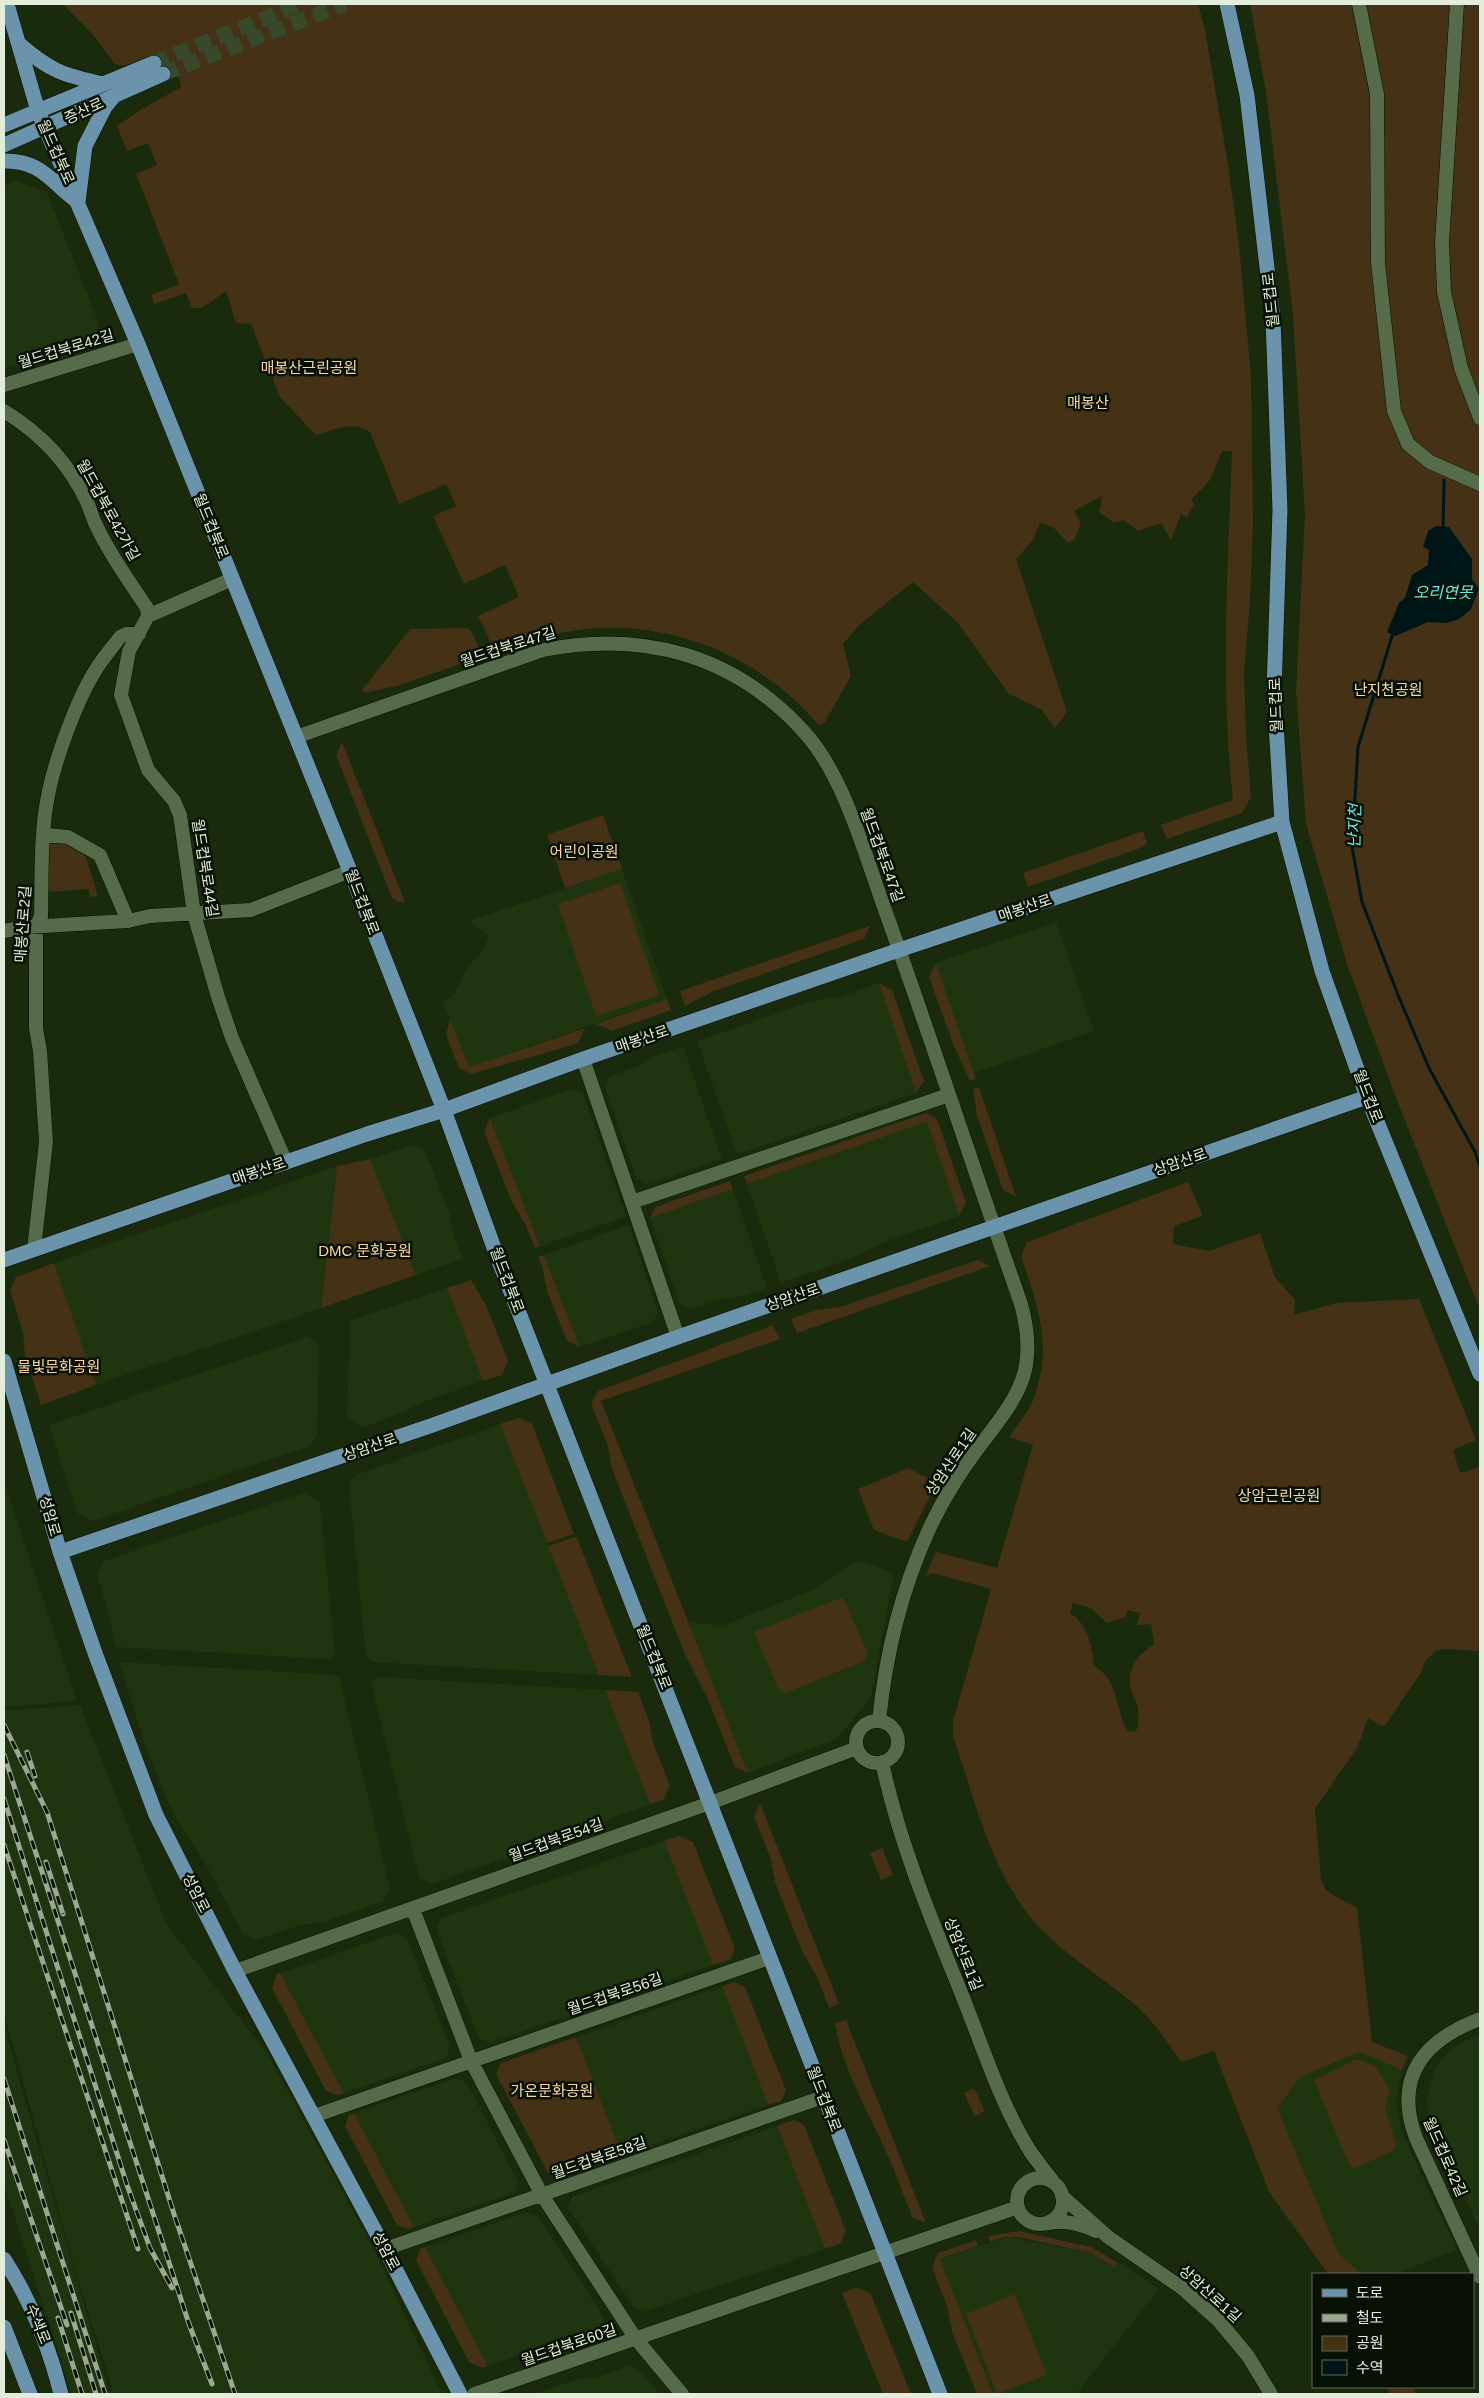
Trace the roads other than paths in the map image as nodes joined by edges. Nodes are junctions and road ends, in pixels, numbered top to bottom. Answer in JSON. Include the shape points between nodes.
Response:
{"nodes":[{"id":1,"x":7,"y":4,"type":"edge"},
{"id":2,"x":1227,"y":4,"type":"edge"},
{"id":3,"x":1359,"y":4,"type":"edge"},
{"id":4,"x":1457,"y":4,"type":"edge"},
{"id":5,"x":20,"y":44,"type":"junction"},
{"id":6,"x":103,"y":84,"type":"junction"},
{"id":7,"x":113,"y":97,"type":"junction"},
{"id":8,"x":38,"y":111,"type":"junction"},
{"id":9,"x":4,"y":125,"type":"edge"},
{"id":10,"x":45,"y":128,"type":"junction"},
{"id":11,"x":4,"y":145,"type":"edge"},
{"id":12,"x":4,"y":161,"type":"edge"},
{"id":13,"x":78,"y":202,"type":"junction"},
{"id":14,"x":138,"y":344,"type":"junction"},
{"id":15,"x":4,"y":385,"type":"edge"},
{"id":16,"x":4,"y":411,"type":"edge"},
{"id":17,"x":1480,"y":418,"type":"edge"},
{"id":18,"x":1480,"y":484,"type":"edge"},
{"id":19,"x":232,"y":578,"type":"junction"},
{"id":20,"x":148,"y":616,"type":"junction"},
{"id":21,"x":139,"y":634,"type":"junction"},
{"id":22,"x":296,"y":737,"type":"junction"},
{"id":23,"x":1282,"y":822,"type":"junction"},
{"id":24,"x":44,"y":835,"type":"junction"},
{"id":25,"x":350,"y":871,"type":"junction"},
{"id":26,"x":194,"y":914,"type":"junction"},
{"id":27,"x":128,"y":921,"type":"junction"},
{"id":28,"x":36,"y":928,"type":"junction"},
{"id":29,"x":4,"y":932,"type":"edge"},
{"id":30,"x":899,"y":950,"type":"junction"},
{"id":31,"x":582,"y":1059,"type":"junction"},
{"id":32,"x":949,"y":1096,"type":"junction"},
{"id":33,"x":1367,"y":1097,"type":"junction"},
{"id":34,"x":444,"y":1110,"type":"junction"},
{"id":35,"x":286,"y":1162,"type":"junction"},
{"id":36,"x":632,"y":1202,"type":"junction"},
{"id":37,"x":994,"y":1227,"type":"junction"},
{"id":38,"x":34,"y":1250,"type":"junction"},
{"id":39,"x":4,"y":1260,"type":"edge"},
{"id":40,"x":678,"y":1336,"type":"junction"},
{"id":41,"x":4,"y":1361,"type":"edge"},
{"id":42,"x":1480,"y":1374,"type":"edge"},
{"id":43,"x":548,"y":1384,"type":"junction"},
{"id":44,"x":60,"y":1552,"type":"junction"},
{"id":45,"x":879,"y":1721,"type":"junction"},
{"id":46,"x":857,"y":1748,"type":"junction"},
{"id":47,"x":882,"y":1762,"type":"junction"},
{"id":48,"x":710,"y":1803,"type":"junction"},
{"id":49,"x":413,"y":1909,"type":"junction"},
{"id":50,"x":769,"y":1958,"type":"junction"},
{"id":51,"x":235,"y":1970,"type":"junction"},
{"id":52,"x":1480,"y":2019,"type":"edge"},
{"id":53,"x":471,"y":2061,"type":"junction"},
{"id":54,"x":823,"y":2097,"type":"junction"},
{"id":55,"x":314,"y":2116,"type":"junction"},
{"id":56,"x":1030,"y":2152,"type":"junction"},
{"id":57,"x":1026,"y":2183,"type":"junction"},
{"id":58,"x":1059,"y":2190,"type":"junction"},
{"id":59,"x":542,"y":2195,"type":"junction"},
{"id":60,"x":1018,"y":2207,"type":"junction"},
{"id":61,"x":1048,"y":2223,"type":"junction"},
{"id":62,"x":1108,"y":2237,"type":"junction"},
{"id":63,"x":385,"y":2249,"type":"junction"},
{"id":64,"x":885,"y":2254,"type":"junction"},
{"id":65,"x":4,"y":2259,"type":"edge"},
{"id":66,"x":1480,"y":2277,"type":"edge"},
{"id":67,"x":4,"y":2327,"type":"edge"},
{"id":68,"x":636,"y":2339,"type":"junction"},
{"id":69,"x":30,"y":2394,"type":"edge"},
{"id":70,"x":61,"y":2394,"type":"edge"},
{"id":71,"x":460,"y":2394,"type":"edge"},
{"id":72,"x":474,"y":2394,"type":"edge"},
{"id":73,"x":682,"y":2394,"type":"edge"},
{"id":74,"x":940,"y":2394,"type":"edge"},
{"id":75,"x":1271,"y":2394,"type":"edge"}],
"edges":[{"from":1,"to":5,"type":"main road","name":"월드컵북로"},
{"from":2,"to":23,"type":"main road","name":"월드컵로","via":[[1247,95],[1274,319],[1280,510],[1274,690]]},
{"from":3,"to":18,"type":"street","via":[[1376,94],[1378,262],[1394,411],[1408,444],[1430,462]]},
{"from":4,"to":17,"type":"street","via":[[1442,242],[1444,292],[1461,368]]},
{"from":5,"to":6,"type":"main road","via":[[55,72]]},
{"from":5,"to":8,"type":"main road","name":"월드컵북로"},
{"from":6,"to":7,"type":"main road","name":"증산로","via":[[158,68]]},
{"from":6,"to":8,"type":"main road","name":"증산로"},
{"from":7,"to":10,"type":"main road","name":"증산로"},
{"from":7,"to":13,"type":"main road","via":[[86,146]]},
{"from":8,"to":9,"type":"main road","name":"증산로"},
{"from":8,"to":10,"type":"main road","name":"월드컵북로"},
{"from":10,"to":11,"type":"main road","name":"증산로"},
{"from":10,"to":13,"type":"main road","name":"월드컵북로"},
{"from":12,"to":13,"type":"main road","via":[[19,160],[41,169]]},
{"from":13,"to":14,"type":"main road","name":"월드컵북로"},
{"from":14,"to":15,"type":"street","name":"월드컵북로42길"},
{"from":14,"to":19,"type":"main road","name":"월드컵북로"},
{"from":16,"to":20,"type":"street","name":"월드컵북로42가길","via":[[45,440],[72,474],[95,523],[147,608]]},
{"from":19,"to":20,"type":"street"},
{"from":19,"to":22,"type":"main road","name":"월드컵북로"},
{"from":20,"to":21,"type":"street","name":"월드컵북로44길"},
{"from":21,"to":24,"type":"street","name":"매봉산로2길","via":[[120,637],[94,671],[56,763],[48,792]]},
{"from":21,"to":26,"type":"street","name":"월드컵북로44길","via":[[129,651],[121,695],[148,770],[174,801],[180,815]]},
{"from":22,"to":25,"type":"main road","name":"월드컵북로"},
{"from":22,"to":30,"type":"street","name":"월드컵북로47길","via":[[543,650],[575,644],[637,643],[691,655],[763,693],[807,735],[824,759],[856,829]]},
{"from":23,"to":30,"type":"main road","name":"매봉산로"},
{"from":23,"to":33,"type":"main road","name":"월드컵로","via":[[1322,971]]},
{"from":24,"to":27,"type":"street","via":[[68,837],[100,855]]},
{"from":24,"to":28,"type":"street","name":"매봉산로2길","via":[[41,916]]},
{"from":25,"to":26,"type":"street","via":[[251,910]]},
{"from":25,"to":34,"type":"main road","name":"월드컵북로"},
{"from":26,"to":27,"type":"street","via":[[150,916]]},
{"from":26,"to":35,"type":"street","name":"월드컵북로44길","via":[[232,1038]]},
{"from":27,"to":28,"type":"street"},
{"from":28,"to":29,"type":"street"},
{"from":28,"to":38,"type":"street","name":"매봉산로2길","via":[[36,1028],[46,1142]]},
{"from":30,"to":31,"type":"main road","name":"매봉산로"},
{"from":30,"to":32,"type":"street"},
{"from":31,"to":34,"type":"main road","name":"매봉산로"},
{"from":31,"to":36,"type":"street"},
{"from":32,"to":36,"type":"street"},
{"from":32,"to":37,"type":"street"},
{"from":33,"to":37,"type":"main road","name":"상암산로"},
{"from":33,"to":42,"type":"main road","name":"월드컵로"},
{"from":34,"to":35,"type":"main road","name":"매봉산로"},
{"from":34,"to":43,"type":"main road","name":"월드컵북로"},
{"from":35,"to":38,"type":"main road","name":"매봉산로"},
{"from":36,"to":40,"type":"street"},
{"from":37,"to":40,"type":"main road","name":"상암산로"},
{"from":37,"to":45,"type":"street","name":"상암산로1길","via":[[1026,1323],[1027,1362],[1023,1380],[1014,1400],[949,1493],[917,1558],[898,1608],[888,1648]]},
{"from":38,"to":39,"type":"main road","name":"매봉산로"},
{"from":40,"to":43,"type":"main road","name":"상암산로"},
{"from":41,"to":44,"type":"main road","name":"성암로"},
{"from":43,"to":44,"type":"main road","name":"상암산로"},
{"from":43,"to":48,"type":"main road","name":"월드컵북로"},
{"from":44,"to":51,"type":"main road","name":"성암로","via":[[94,1653],[156,1815]]},
{"from":45,"to":46,"type":"street","via":[[861,1728]]},
{"from":45,"to":47,"type":"street","via":[[892,1728],[898,1740],[894,1754]]},
{"from":46,"to":47,"type":"street","via":[[867,1760]]},
{"from":46,"to":48,"type":"street"},
{"from":47,"to":56,"type":"street","name":"상암산로1길","via":[[900,1834],[940,1941],[1002,2096]]},
{"from":48,"to":49,"type":"street","name":"월드컵북로54길"},
{"from":48,"to":50,"type":"main road","name":"월드컵북로"},
{"from":49,"to":51,"type":"street","name":"월드컵북로54길"},
{"from":49,"to":53,"type":"street"},
{"from":50,"to":53,"type":"street","name":"월드컵북로56길"},
{"from":50,"to":54,"type":"main road","name":"월드컵북로"},
{"from":51,"to":55,"type":"main road","name":"성암로"},
{"from":52,"to":66,"type":"street","name":"월드컵로42길","via":[[1454,2030],[1432,2046],[1412,2074],[1407,2097],[1410,2123],[1416,2138]]},
{"from":53,"to":55,"type":"street","name":"월드컵북로56길"},
{"from":53,"to":59,"type":"street"},
{"from":54,"to":59,"type":"street","name":"월드컵북로58길"},
{"from":54,"to":64,"type":"main road","name":"월드컵북로"},
{"from":55,"to":63,"type":"main road","name":"성암로"},
{"from":56,"to":57,"type":"street","via":[[1032,2167]]},
{"from":56,"to":58,"type":"street","name":"상암산로1길"},
{"from":57,"to":58,"type":"street","via":[[1039,2178]]},
{"from":57,"to":60,"type":"street","via":[[1019,2194]]},
{"from":58,"to":61,"type":"street","via":[[1061,2211]]},
{"from":58,"to":62,"type":"street","name":"상암산로1길"},
{"from":59,"to":63,"type":"street","name":"월드컵북로58길"},
{"from":59,"to":68,"type":"street"},
{"from":60,"to":61,"type":"street","via":[[1025,2219],[1032,2223]]},
{"from":60,"to":64,"type":"street"},
{"from":61,"to":62,"type":"street","via":[[1072,2222]]},
{"from":62,"to":75,"type":"street","name":"상암산로1길","via":[[1182,2288],[1218,2320],[1248,2356]]},
{"from":63,"to":71,"type":"main road","name":"성암로"},
{"from":64,"to":68,"type":"street"},
{"from":64,"to":74,"type":"main road","name":"월드컵북로"},
{"from":65,"to":70,"type":"main road","name":"수색로","via":[[24,2290],[44,2336]]},
{"from":67,"to":69,"type":"main road"},
{"from":68,"to":72,"type":"street","name":"월드컵북로60길"},
{"from":68,"to":73,"type":"street","name":"월드컵북로60길"}]}
